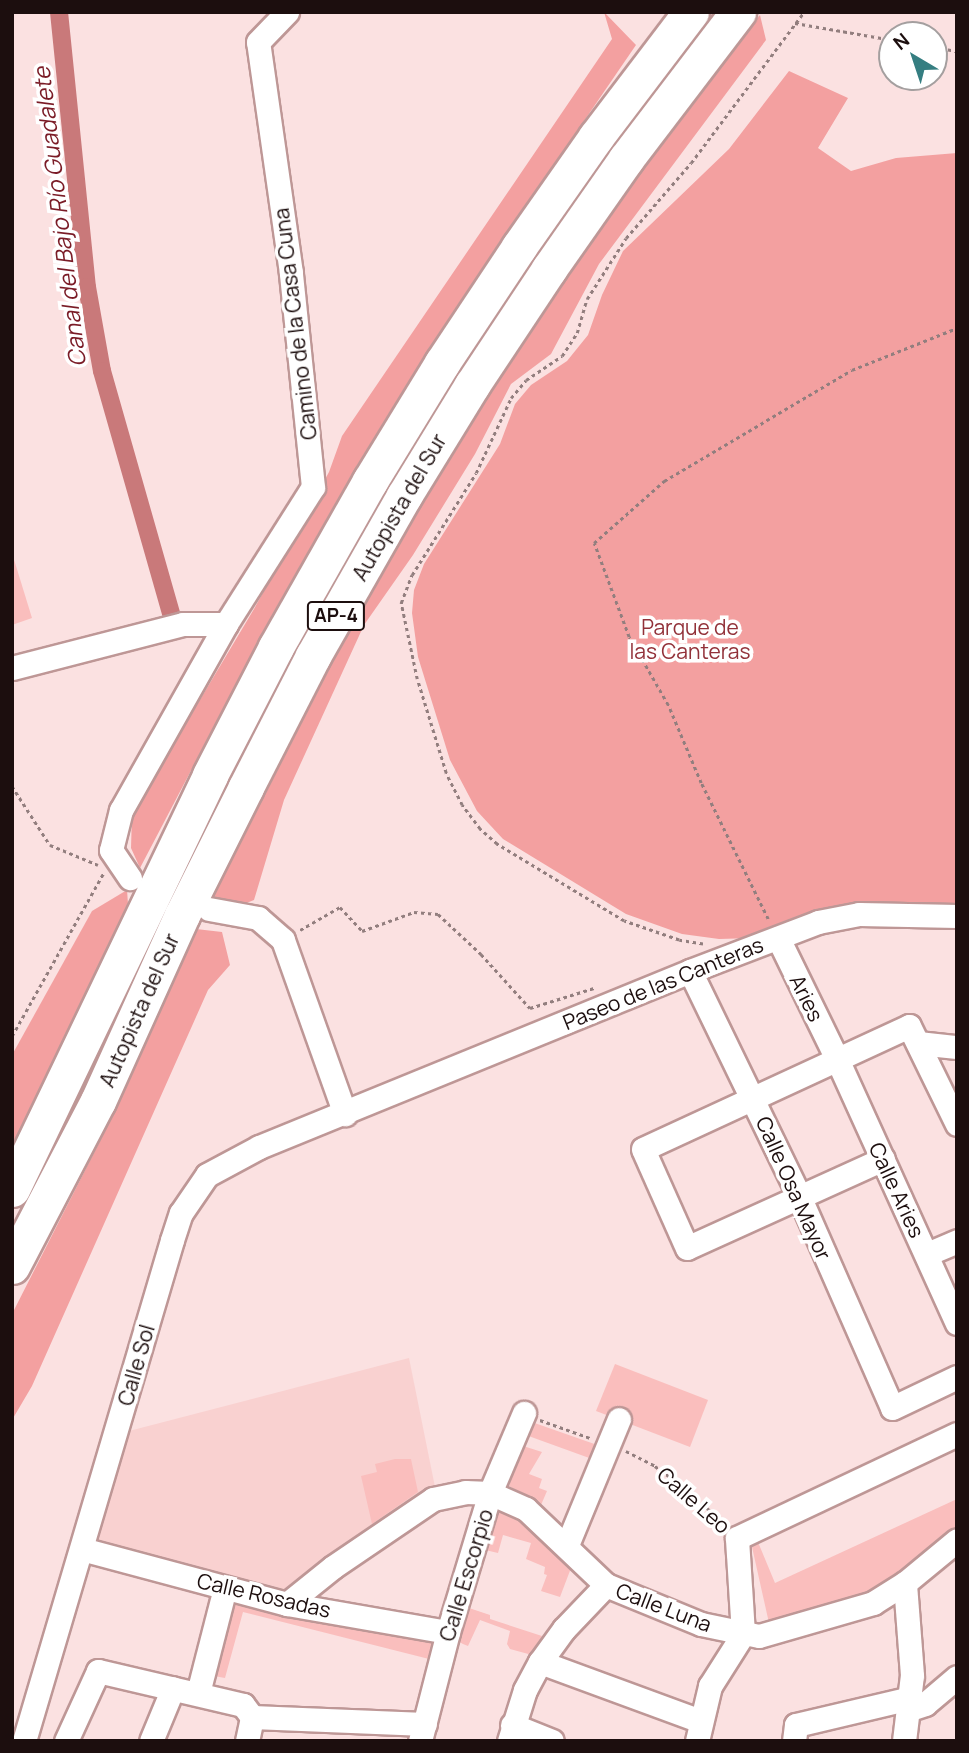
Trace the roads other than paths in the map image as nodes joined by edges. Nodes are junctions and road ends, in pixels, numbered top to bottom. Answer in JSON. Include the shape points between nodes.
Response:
{"nodes":[{"id":1,"x":287,"y":12,"type":"edge"},
{"id":2,"x":691,"y":12,"type":"edge"},
{"id":3,"x":738,"y":12,"type":"edge"},
{"id":4,"x":226,"y":624,"type":"junction"},
{"id":5,"x":12,"y":668,"type":"edge"},
{"id":6,"x":130,"y":878,"type":"dead end"},
{"id":7,"x":209,"y":909,"type":"dead end"},
{"id":8,"x":957,"y":916,"type":"edge"},
{"id":9,"x":778,"y":938,"type":"junction"},
{"id":10,"x":690,"y":971,"type":"junction"},
{"id":11,"x":913,"y":1035,"type":"junction"},
{"id":12,"x":957,"y":1047,"type":"edge"},
{"id":13,"x":837,"y":1059,"type":"junction"},
{"id":14,"x":753,"y":1097,"type":"junction"},
{"id":15,"x":379,"y":1099,"type":"joint"},
{"id":16,"x":345,"y":1114,"type":"junction"},
{"id":17,"x":956,"y":1122,"type":"edge"},
{"id":18,"x":883,"y":1159,"type":"junction"},
{"id":19,"x":12,"y":1189,"type":"edge"},
{"id":20,"x":800,"y":1198,"type":"junction"},
{"id":21,"x":957,"y":1241,"type":"edge"},
{"id":22,"x":926,"y":1255,"type":"junction"},
{"id":23,"x":12,"y":1266,"type":"edge"},
{"id":24,"x":957,"y":1322,"type":"edge"},
{"id":25,"x":957,"y":1377,"type":"edge"},
{"id":26,"x":524,"y":1413,"type":"road end"},
{"id":27,"x":619,"y":1419,"type":"dead end"},
{"id":28,"x":957,"y":1434,"type":"edge"},
{"id":29,"x":490,"y":1493,"type":"junction"},
{"id":30,"x":957,"y":1540,"type":"edge"},
{"id":31,"x":567,"y":1545,"type":"junction"},
{"id":32,"x":82,"y":1549,"type":"junction"},
{"id":33,"x":905,"y":1583,"type":"junction"},
{"id":34,"x":606,"y":1585,"type":"junction"},
{"id":35,"x":225,"y":1588,"type":"junction"},
{"id":36,"x":287,"y":1604,"type":"junction"},
{"id":37,"x":448,"y":1632,"type":"junction"},
{"id":38,"x":743,"y":1634,"type":"junction"},
{"id":39,"x":540,"y":1662,"type":"junction"},
{"id":40,"x":957,"y":1677,"type":"edge"},
{"id":41,"x":173,"y":1688,"type":"junction"},
{"id":42,"x":198,"y":1693,"type":"junction"},
{"id":43,"x":910,"y":1704,"type":"junction"},
{"id":44,"x":252,"y":1717,"type":"junction"},
{"id":45,"x":699,"y":1731,"type":"edge"},
{"id":46,"x":422,"y":1732,"type":"edge"},
{"id":47,"x":511,"y":1733,"type":"edge"},
{"id":48,"x":29,"y":1740,"type":"edge"},
{"id":49,"x":66,"y":1741,"type":"edge"},
{"id":50,"x":151,"y":1741,"type":"edge"},
{"id":51,"x":247,"y":1741,"type":"edge"},
{"id":52,"x":552,"y":1741,"type":"edge"},
{"id":53,"x":794,"y":1741,"type":"edge"},
{"id":54,"x":904,"y":1741,"type":"edge"}],
"edges":[{"from":1,"to":4,"type":"street","name":"Camino de la Casa Cuna","via":[[258,42],[291,273],[313,488]]},
{"from":2,"to":19,"type":"highway","name":"Autopista del Sur","number":"AP-4","via":[[519,247],[370,481],[210,775]]},
{"from":3,"to":23,"type":"highway","name":"Autopista del Sur","number":"AP-4","via":[[549,269],[398,507],[313,656],[246,787],[181,915],[97,1101]]},
{"from":4,"to":5,"type":"street","via":[[183,624]]},
{"from":4,"to":6,"type":"street","name":"Camino de la Casa Cuna","via":[[121,810],[111,849]]},
{"from":7,"to":16,"type":"street","via":[[258,918],[283,940]]},
{"from":8,"to":9,"type":"street","name":"Paseo de las Canteras","via":[[838,916]]},
{"from":9,"to":10,"type":"street","name":"Paseo de las Canteras"},
{"from":9,"to":13,"type":"street","name":"Aries"},
{"from":10,"to":14,"type":"street","name":"Calle Osa Mayor"},
{"from":10,"to":15,"type":"street","name":"Paseo de las Canteras"},
{"from":11,"to":12,"type":"street"},
{"from":11,"to":13,"type":"street"},
{"from":11,"to":17,"type":"street"},
{"from":13,"to":14,"type":"street"},
{"from":13,"to":18,"type":"street","name":"Calle Aries"},
{"from":14,"to":20,"type":"street","name":"Calle Osa Mayor"},
{"from":14,"to":20,"type":"street","via":[[643,1149],[687,1248]]},
{"from":15,"to":16,"type":"street","name":"Calle Sol"},
{"from":16,"to":32,"type":"street","name":"Calle Sol","via":[[225,1164],[207,1175],[181,1213]]},
{"from":18,"to":20,"type":"street"},
{"from":18,"to":22,"type":"street","name":"Calle Aries"},
{"from":20,"to":25,"type":"street","name":"Calle Osa Mayor","via":[[892,1408]]},
{"from":21,"to":22,"type":"street"},
{"from":22,"to":24,"type":"street","name":"Calle Aries"},
{"from":26,"to":29,"type":"street","name":"Calle Escorpio"},
{"from":27,"to":31,"type":"street"},
{"from":28,"to":38,"type":"street","name":"Calle Leo","via":[[737,1538]]},
{"from":29,"to":31,"type":"street","name":"Calle Luna","via":[[526,1509]]},
{"from":29,"to":36,"type":"street","name":"Calle Luna","via":[[465,1492],[433,1499]]},
{"from":29,"to":37,"type":"street","name":"Calle Escorpio"},
{"from":30,"to":33,"type":"street","name":"Calle Luna"},
{"from":31,"to":34,"type":"street","name":"Calle Luna"},
{"from":32,"to":35,"type":"street","name":"Calle Rosadas"},
{"from":32,"to":48,"type":"street","name":"Calle Sol"},
{"from":33,"to":38,"type":"street","name":"Calle Luna","via":[[845,1614],[759,1636]]},
{"from":33,"to":43,"type":"street"},
{"from":34,"to":38,"type":"street","name":"Calle Luna","via":[[682,1618]]},
{"from":34,"to":39,"type":"street"},
{"from":35,"to":36,"type":"street","name":"Calle Rosadas"},
{"from":35,"to":42,"type":"street"},
{"from":36,"to":37,"type":"street","name":"Calle Rosadas"},
{"from":37,"to":46,"type":"street","name":"Calle Escorpio"},
{"from":38,"to":45,"type":"street","via":[[710,1686]]},
{"from":39,"to":45,"type":"street"},
{"from":39,"to":47,"type":"street"},
{"from":40,"to":43,"type":"street","via":[[925,1704]]},
{"from":41,"to":42,"type":"street"},
{"from":41,"to":49,"type":"street","via":[[98,1671]]},
{"from":41,"to":50,"type":"street"},
{"from":42,"to":44,"type":"street","via":[[243,1705]]},
{"from":43,"to":53,"type":"street","via":[[796,1725]]},
{"from":43,"to":54,"type":"street"},
{"from":44,"to":46,"type":"street"},
{"from":44,"to":51,"type":"street"},
{"from":47,"to":52,"type":"street"}]}
